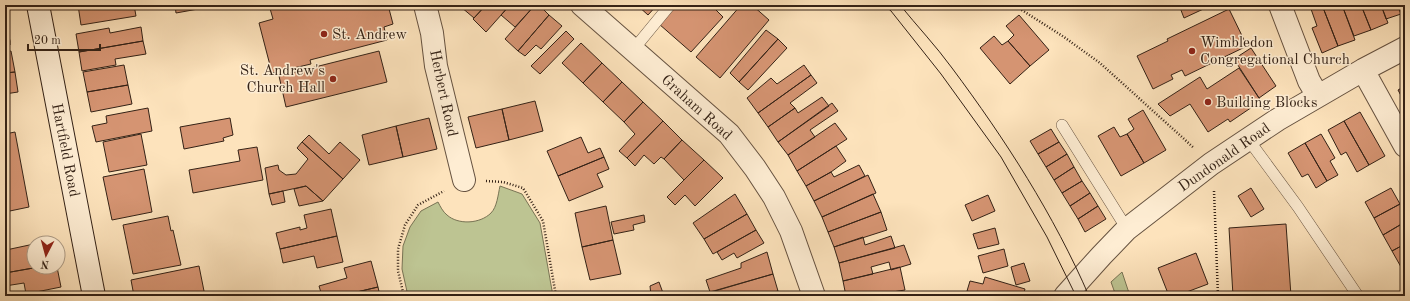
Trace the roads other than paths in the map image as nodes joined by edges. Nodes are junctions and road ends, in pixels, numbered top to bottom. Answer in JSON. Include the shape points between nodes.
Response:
{"nodes":[{"id":1,"x":38,"y":5,"type":"edge"},
{"id":2,"x":425,"y":5,"type":"edge"},
{"id":3,"x":582,"y":5,"type":"edge"},
{"id":4,"x":670,"y":5,"type":"edge"},
{"id":5,"x":1280,"y":5,"type":"edge"},
{"id":6,"x":1405,"y":48,"type":"edge"},
{"id":7,"x":633,"y":50,"type":"junction"},
{"id":8,"x":1363,"y":70,"type":"junction"},
{"id":9,"x":1318,"y":96,"type":"junction"},
{"id":10,"x":1062,"y":125,"type":"dead end"},
{"id":11,"x":1248,"y":139,"type":"junction"},
{"id":12,"x":1405,"y":146,"type":"edge"},
{"id":13,"x":464,"y":180,"type":"road end"},
{"id":14,"x":1127,"y":229,"type":"junction"},
{"id":15,"x":94,"y":296,"type":"edge"},
{"id":16,"x":814,"y":296,"type":"edge"},
{"id":17,"x":1065,"y":296,"type":"edge"},
{"id":18,"x":1358,"y":296,"type":"edge"}],
"edges":[{"from":1,"to":15,"type":"street","name":"Hartfield Road"},
{"from":2,"to":13,"type":"street","name":"Herbert Road","via":[[436,66]]},
{"from":3,"to":7,"type":"street","name":"Graham Road"},
{"from":4,"to":7,"type":"lane"},
{"from":5,"to":9,"type":"street","via":[[1309,81]]},
{"from":6,"to":8,"type":"street","name":"Dundonald Road"},
{"from":7,"to":16,"type":"street","name":"Graham Road","via":[[729,134],[755,168],[791,230]]},
{"from":8,"to":9,"type":"street","name":"Dundonald Road"},
{"from":8,"to":12,"type":"street"},
{"from":9,"to":11,"type":"street","name":"Dundonald Road"},
{"from":10,"to":14,"type":"lane"},
{"from":11,"to":14,"type":"street","name":"Dundonald Road","via":[[1211,164]]},
{"from":11,"to":18,"type":"lane"},
{"from":14,"to":17,"type":"street","name":"Dundonald Road"}]}
